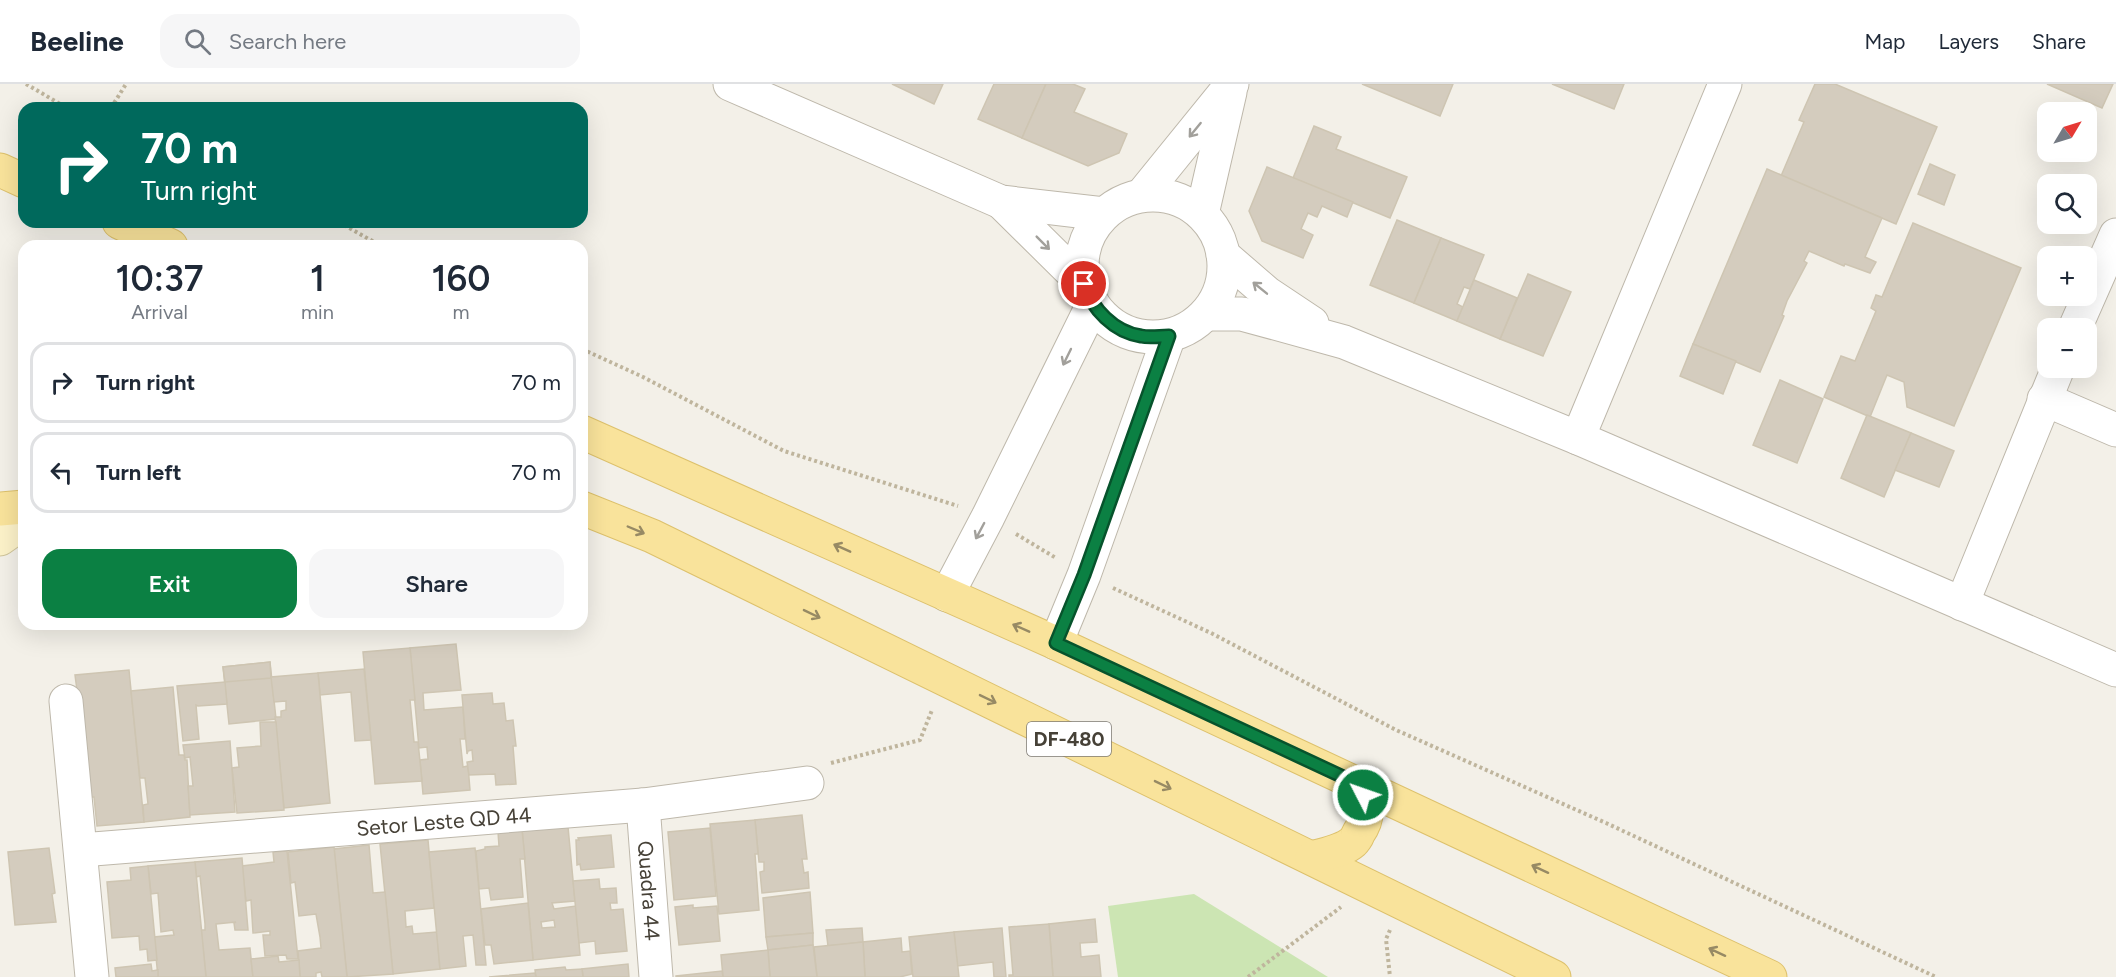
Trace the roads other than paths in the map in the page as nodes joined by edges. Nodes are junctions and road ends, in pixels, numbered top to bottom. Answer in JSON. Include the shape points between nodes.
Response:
{"nodes":[{"id":1,"x":730,"y":84,"type":"edge"},
{"id":2,"x":1232,"y":84,"type":"edge"},
{"id":3,"x":1725,"y":84,"type":"edge"},
{"id":4,"x":0,"y":171,"type":"edge"},
{"id":5,"x":18,"y":178,"type":"edge"},
{"id":6,"x":1142,"y":195,"type":"junction"},
{"id":7,"x":1001,"y":202,"type":"junction"},
{"id":8,"x":1104,"y":214,"type":"junction"},
{"id":9,"x":1202,"y":214,"type":"junction"},
{"id":10,"x":132,"y":228,"type":"edge"},
{"id":11,"x":2116,"y":235,"type":"edge"},
{"id":12,"x":158,"y":240,"type":"edge"},
{"id":13,"x":1223,"y":255,"type":"junction"},
{"id":14,"x":1088,"y":294,"type":"junction"},
{"id":15,"x":1206,"y":314,"type":"junction"},
{"id":16,"x":2079,"y":318,"type":"edge"},
{"id":17,"x":1169,"y":336,"type":"junction"},
{"id":18,"x":1344,"y":342,"type":"junction"},
{"id":19,"x":2053,"y":378,"type":"edge"},
{"id":20,"x":2044,"y":399,"type":"junction"},
{"id":21,"x":2116,"y":430,"type":"edge"},
{"id":22,"x":588,"y":435,"type":"edge"},
{"id":23,"x":1578,"y":438,"type":"junction"},
{"id":24,"x":18,"y":508,"type":"edge"},
{"id":25,"x":0,"y":509,"type":"edge"},
{"id":26,"x":588,"y":510,"type":"edge"},
{"id":27,"x":18,"y":526,"type":"edge"},
{"id":28,"x":0,"y":539,"type":"edge"},
{"id":29,"x":947,"y":595,"type":"junction"},
{"id":30,"x":1962,"y":604,"type":"junction"},
{"id":31,"x":1056,"y":643,"type":"junction"},
{"id":32,"x":2116,"y":670,"type":"edge"},
{"id":33,"x":66,"y":701,"type":"dead end"},
{"id":34,"x":1354,"y":782,"type":"junction"},
{"id":35,"x":807,"y":783,"type":"road end"},
{"id":36,"x":643,"y":805,"type":"junction"},
{"id":37,"x":81,"y":850,"type":"junction"},
{"id":38,"x":1312,"y":858,"type":"junction"},
{"id":39,"x":92,"y":977,"type":"edge"},
{"id":40,"x":656,"y":977,"type":"edge"},
{"id":41,"x":1554,"y":977,"type":"edge"},
{"id":42,"x":1770,"y":977,"type":"edge"}],
"edges":[{"from":1,"to":7,"type":"street"},
{"from":2,"to":6,"type":"street","one_way":true},
{"from":2,"to":9,"type":"street"},
{"from":3,"to":23,"type":"street"},
{"from":4,"to":5,"type":"main road"},
{"from":6,"to":8,"type":"street","via":[[1122,201]]},
{"from":6,"to":9,"type":"street","via":[[1164,195],[1184,201]]},
{"from":7,"to":8,"type":"street"},
{"from":7,"to":14,"type":"street","one_way":true},
{"from":8,"to":14,"type":"street","via":[[1084,246],[1082,265]]},
{"from":9,"to":13,"type":"street","via":[[1215,229]]},
{"from":10,"to":12,"type":"main road"},
{"from":11,"to":16,"type":"street"},
{"from":13,"to":15,"type":"street","via":[[1221,287]]},
{"from":18,"to":13,"type":"street","one_way":true,"via":[[1267,293]]},
{"from":14,"to":17,"type":"street","via":[[1113,325],[1140,336]]},
{"from":14,"to":29,"type":"street","one_way":true,"via":[[988,516]]},
{"from":15,"to":17,"type":"street","via":[[1187,329]]},
{"from":15,"to":18,"type":"street","via":[[1242,314]]},
{"from":17,"to":31,"type":"street"},
{"from":18,"to":23,"type":"street"},
{"from":19,"to":20,"type":"street"},
{"from":20,"to":21,"type":"street"},
{"from":20,"to":30,"type":"street"},
{"from":29,"to":22,"type":"main road","one_way":true},
{"from":23,"to":30,"type":"street"},
{"from":24,"to":25,"type":"main road"},
{"from":26,"to":38,"type":"main road","number":"DF-480","one_way":true,"via":[[652,536]]},
{"from":27,"to":28,"type":"main road"},
{"from":31,"to":29,"type":"main road","one_way":true},
{"from":30,"to":32,"type":"street"},
{"from":31,"to":34,"type":"main road"},
{"from":33,"to":37,"type":"street"},
{"from":34,"to":38,"type":"main road","via":[[1368,813],[1362,828],[1354,842]]},
{"from":42,"to":34,"type":"main road","one_way":true},
{"from":35,"to":36,"type":"street","name":"Setor Leste QD 44"},
{"from":36,"to":37,"type":"street","name":"Setor Leste QD 44"},
{"from":36,"to":40,"type":"street","name":"Quadra 44"},
{"from":37,"to":39,"type":"street"},
{"from":38,"to":41,"type":"main road","number":"DF-480"}]}
